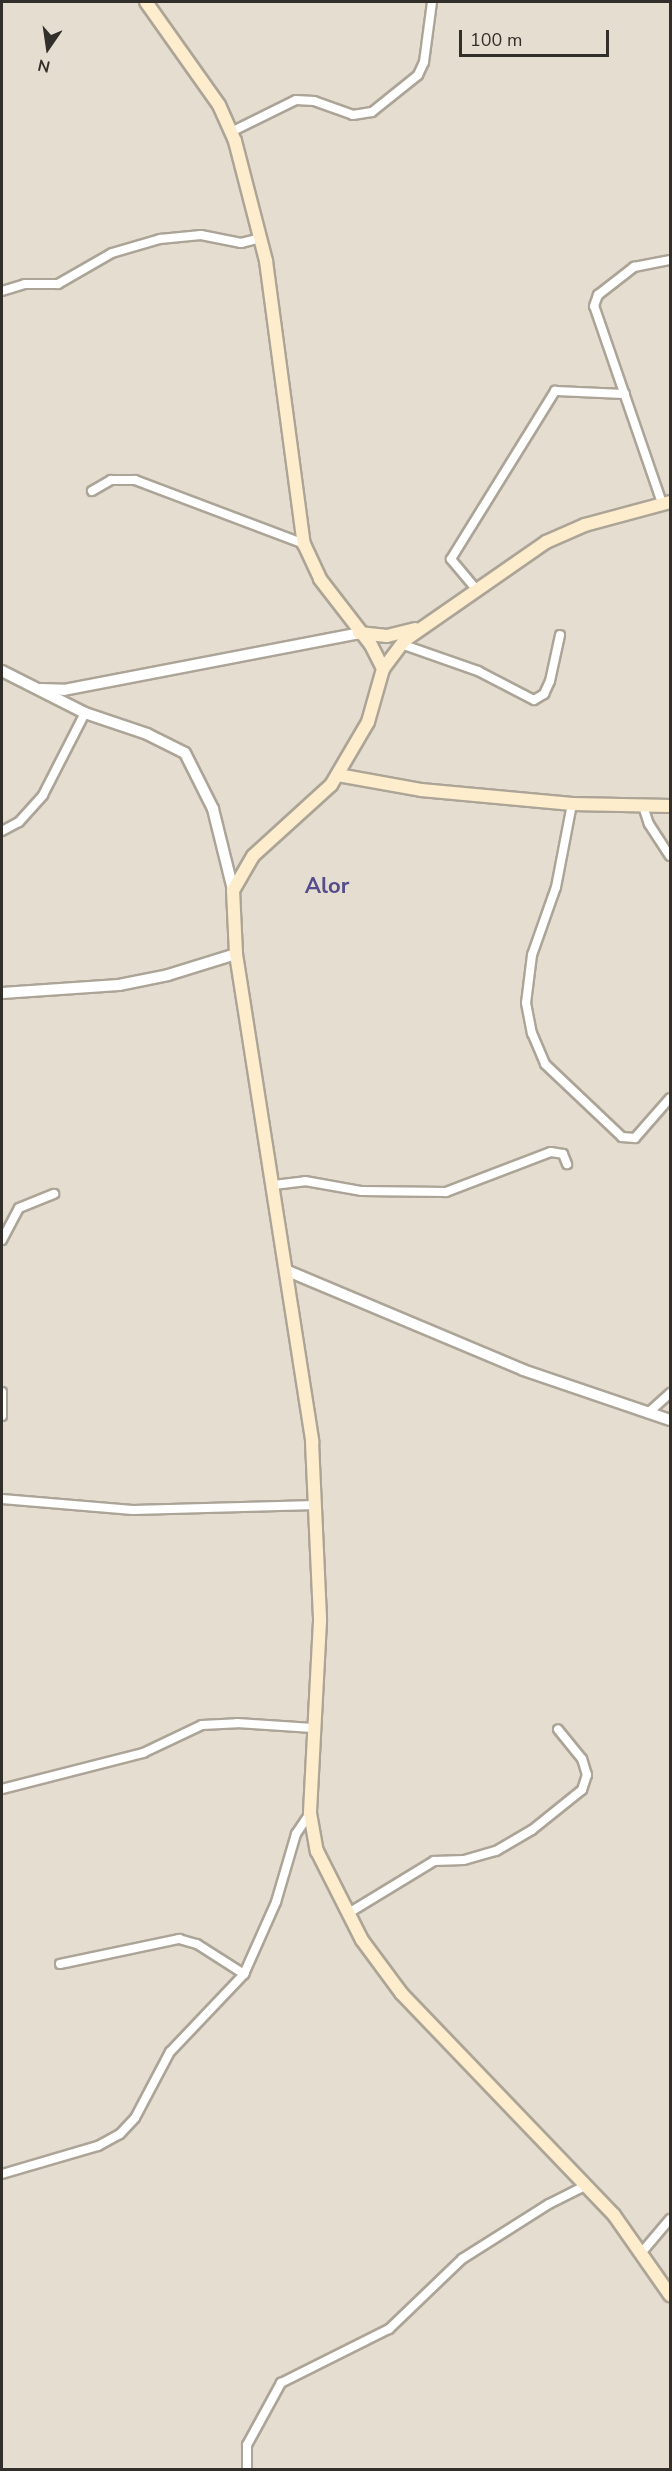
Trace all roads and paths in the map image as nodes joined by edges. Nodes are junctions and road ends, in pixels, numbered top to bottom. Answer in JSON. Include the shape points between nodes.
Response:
{"nodes":[{"id":1,"x":146,"y":2,"type":"edge"},
{"id":2,"x":432,"y":2,"type":"edge"},
{"id":3,"x":231,"y":132,"type":"junction"},
{"id":4,"x":261,"y":238,"type":"junction"},
{"id":5,"x":670,"y":260,"type":"edge"},
{"id":6,"x":2,"y":291,"type":"edge"},
{"id":7,"x":625,"y":394,"type":"junction"},
{"id":8,"x":92,"y":491,"type":"dead end"},
{"id":9,"x":666,"y":502,"type":"edge"},
{"id":10,"x":304,"y":544,"type":"junction"},
{"id":11,"x":476,"y":589,"type":"junction"},
{"id":12,"x":425,"y":626,"type":"junction"},
{"id":13,"x":359,"y":633,"type":"junction"},
{"id":14,"x":560,"y":635,"type":"dead end"},
{"id":15,"x":401,"y":644,"type":"junction"},
{"id":16,"x":383,"y":669,"type":"junction"},
{"id":17,"x":2,"y":671,"type":"edge"},
{"id":18,"x":76,"y":687,"type":"junction"},
{"id":19,"x":33,"y":688,"type":"junction"},
{"id":20,"x":71,"y":705,"type":"junction"},
{"id":21,"x":85,"y":713,"type":"junction"},
{"id":22,"x":338,"y":775,"type":"junction"},
{"id":23,"x":572,"y":804,"type":"junction"},
{"id":24,"x":643,"y":806,"type":"junction"},
{"id":25,"x":670,"y":806,"type":"edge"},
{"id":26,"x":2,"y":831,"type":"edge"},
{"id":27,"x":670,"y":856,"type":"edge"},
{"id":28,"x":234,"y":890,"type":"junction"},
{"id":29,"x":236,"y":954,"type":"junction"},
{"id":30,"x":2,"y":993,"type":"edge"},
{"id":31,"x":670,"y":1098,"type":"edge"},
{"id":32,"x":567,"y":1164,"type":"dead end"},
{"id":33,"x":274,"y":1185,"type":"junction"},
{"id":34,"x":54,"y":1194,"type":"dead end"},
{"id":35,"x":2,"y":1240,"type":"edge"},
{"id":36,"x":288,"y":1271,"type":"junction"},
{"id":37,"x":2,"y":1392,"type":"edge"},
{"id":38,"x":670,"y":1393,"type":"edge"},
{"id":39,"x":648,"y":1413,"type":"junction"},
{"id":40,"x":2,"y":1416,"type":"edge"},
{"id":41,"x":670,"y":1420,"type":"edge"},
{"id":42,"x":2,"y":1499,"type":"edge"},
{"id":43,"x":316,"y":1505,"type":"junction"},
{"id":44,"x":313,"y":1728,"type":"junction"},
{"id":45,"x":558,"y":1729,"type":"dead end"},
{"id":46,"x":2,"y":1789,"type":"edge"},
{"id":47,"x":310,"y":1813,"type":"junction"},
{"id":48,"x":347,"y":1914,"type":"junction"},
{"id":49,"x":60,"y":1964,"type":"dead end"},
{"id":50,"x":244,"y":1974,"type":"junction"},
{"id":51,"x":2,"y":2174,"type":"edge"},
{"id":52,"x":587,"y":2185,"type":"junction"},
{"id":53,"x":670,"y":2219,"type":"edge"},
{"id":54,"x":642,"y":2252,"type":"junction"},
{"id":55,"x":670,"y":2295,"type":"edge"},
{"id":56,"x":247,"y":2469,"type":"edge"}],
"edges":[{"from":1,"to":3,"type":"main road","via":[[195,68]]},
{"from":2,"to":3,"type":"street","via":[[424,62],[418,75],[372,112],[352,116],[314,101],[296,100]]},
{"from":3,"to":4,"type":"main road","via":[[247,177]]},
{"from":4,"to":6,"type":"street","via":[[241,243],[201,235],[160,239],[112,253],[58,284],[25,284]]},
{"from":4,"to":10,"type":"main road"},
{"from":5,"to":7,"type":"street","via":[[634,267],[598,295],[594,306]]},
{"from":7,"to":9,"type":"street"},
{"from":7,"to":11,"type":"street","via":[[555,391],[451,559]]},
{"from":8,"to":10,"type":"street","via":[[111,480],[135,480]]},
{"from":9,"to":11,"type":"main road","via":[[585,525],[546,542]]},
{"from":10,"to":13,"type":"main road","via":[[320,579]]},
{"from":11,"to":12,"type":"main road"},
{"from":12,"to":13,"type":"main road","via":[[387,636]]},
{"from":12,"to":15,"type":"main road"},
{"from":13,"to":16,"type":"main road","via":[[381,660]]},
{"from":13,"to":18,"type":"street"},
{"from":14,"to":15,"type":"street","via":[[550,681],[544,694],[534,700],[478,671]]},
{"from":15,"to":16,"type":"main road"},
{"from":16,"to":22,"type":"main road","via":[[368,722]]},
{"from":17,"to":19,"type":"street"},
{"from":18,"to":19,"type":"street"},
{"from":18,"to":20,"type":"street","via":[[68,695]]},
{"from":19,"to":20,"type":"street"},
{"from":20,"to":21,"type":"street"},
{"from":21,"to":26,"type":"street","via":[[43,795],[19,822]]},
{"from":21,"to":28,"type":"street","via":[[147,734],[185,753],[213,809]]},
{"from":22,"to":23,"type":"main road","via":[[421,790]]},
{"from":22,"to":28,"type":"main road","via":[[304,812],[253,856]]},
{"from":23,"to":24,"type":"main road"},
{"from":23,"to":31,"type":"street","via":[[556,887],[532,955],[526,1003],[532,1033],[545,1064],[622,1137],[635,1138]]},
{"from":24,"to":25,"type":"main road"},
{"from":24,"to":27,"type":"street","via":[[649,824]]},
{"from":28,"to":29,"type":"main road"},
{"from":29,"to":30,"type":"street","via":[[119,985]]},
{"from":29,"to":33,"type":"main road"},
{"from":32,"to":33,"type":"street","via":[[563,1154],[551,1152],[457,1189],[436,1193],[362,1191],[315,1182]]},
{"from":33,"to":36,"type":"main road"},
{"from":34,"to":35,"type":"street","via":[[19,1208]]},
{"from":36,"to":39,"type":"street","via":[[523,1370]]},
{"from":36,"to":43,"type":"main road","via":[[312,1442]]},
{"from":37,"to":40,"type":"street"},
{"from":38,"to":39,"type":"street"},
{"from":39,"to":41,"type":"street"},
{"from":42,"to":43,"type":"street","via":[[134,1510]]},
{"from":43,"to":44,"type":"main road","via":[[320,1621]]},
{"from":44,"to":46,"type":"street","via":[[202,1725],[143,1753]]},
{"from":44,"to":47,"type":"main road"},
{"from":45,"to":48,"type":"street","via":[[582,1759],[587,1775],[582,1790],[532,1830],[496,1851],[464,1860],[434,1861]]},
{"from":47,"to":48,"type":"main road","via":[[317,1851]]},
{"from":47,"to":50,"type":"street","via":[[296,1834],[276,1902]]},
{"from":48,"to":52,"type":"main road","via":[[402,1994]]},
{"from":49,"to":50,"type":"street","via":[[179,1939],[197,1944]]},
{"from":50,"to":51,"type":"street","via":[[170,2052],[135,2118],[120,2134],[98,2146]]},
{"from":52,"to":54,"type":"main road"},
{"from":52,"to":56,"type":"street","via":[[532,2214],[462,2259],[389,2329],[281,2383],[247,2445]]},
{"from":53,"to":54,"type":"street"},
{"from":54,"to":55,"type":"main road"}]}
